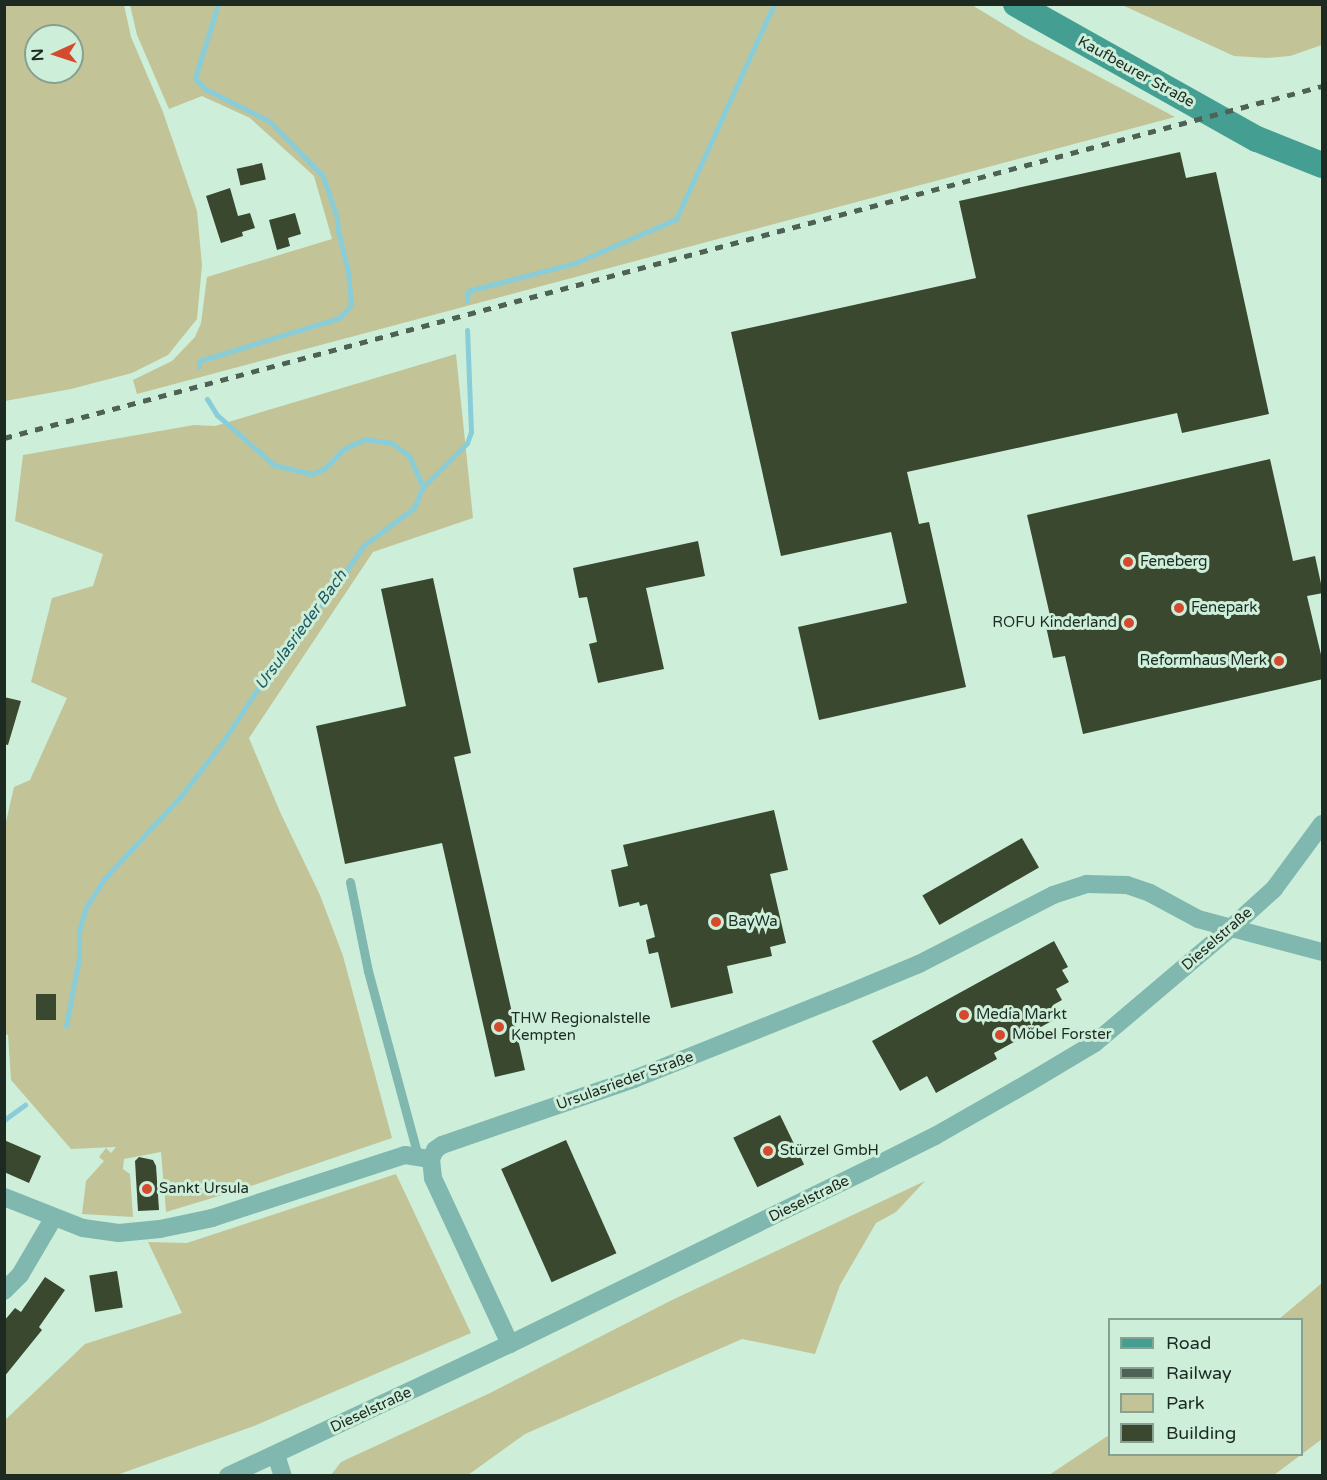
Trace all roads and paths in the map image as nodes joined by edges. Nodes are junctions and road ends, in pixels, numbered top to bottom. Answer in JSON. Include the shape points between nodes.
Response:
{"nodes":[{"id":1,"x":1016,"y":4,"type":"edge"},
{"id":2,"x":1257,"y":139,"type":"junction"},
{"id":3,"x":1323,"y":165,"type":"edge"},
{"id":4,"x":1323,"y":178,"type":"edge"},
{"id":5,"x":1323,"y":824,"type":"edge"},
{"id":6,"x":350,"y":882,"type":"dead end"},
{"id":7,"x":1232,"y":927,"type":"junction"},
{"id":8,"x":1323,"y":952,"type":"edge"},
{"id":9,"x":424,"y":1157,"type":"junction"},
{"id":10,"x":4,"y":1197,"type":"edge"},
{"id":11,"x":54,"y":1217,"type":"junction"},
{"id":12,"x":4,"y":1291,"type":"edge"},
{"id":13,"x":510,"y":1344,"type":"junction"},
{"id":14,"x":276,"y":1455,"type":"junction"},
{"id":15,"x":228,"y":1476,"type":"edge"},
{"id":16,"x":283,"y":1476,"type":"edge"}],
"edges":[{"from":1,"to":2,"type":"main road","name":"Kaufbeurer Straße"},
{"from":2,"to":3,"type":"main road","name":"Kaufbeurer Straße"},
{"from":2,"to":4,"type":"main road","name":"Kaufbeurer Straße","via":[[1289,162]]},
{"from":5,"to":7,"type":"street","name":"Dieselstraße","via":[[1274,889]]},
{"from":6,"to":9,"type":"lane","via":[[368,971]]},
{"from":7,"to":8,"type":"street","name":"Ursulasrieder Straße"},
{"from":7,"to":9,"type":"street","name":"Ursulasrieder Straße","via":[[1198,919],[1127,885],[1087,884],[1053,895],[919,964],[842,996],[634,1079],[442,1145]]},
{"from":7,"to":13,"type":"street","name":"Dieselstraße","via":[[1095,1043],[1028,1083],[935,1136]]},
{"from":9,"to":11,"type":"street","via":[[405,1155],[213,1218],[160,1229],[119,1233],[83,1228]]},
{"from":9,"to":13,"type":"street"},
{"from":10,"to":11,"type":"street"},
{"from":11,"to":12,"type":"street","via":[[20,1275]]},
{"from":13,"to":14,"type":"street","name":"Dieselstraße"},
{"from":14,"to":15,"type":"street","name":"Dieselstraße"},
{"from":14,"to":16,"type":"street"}]}
